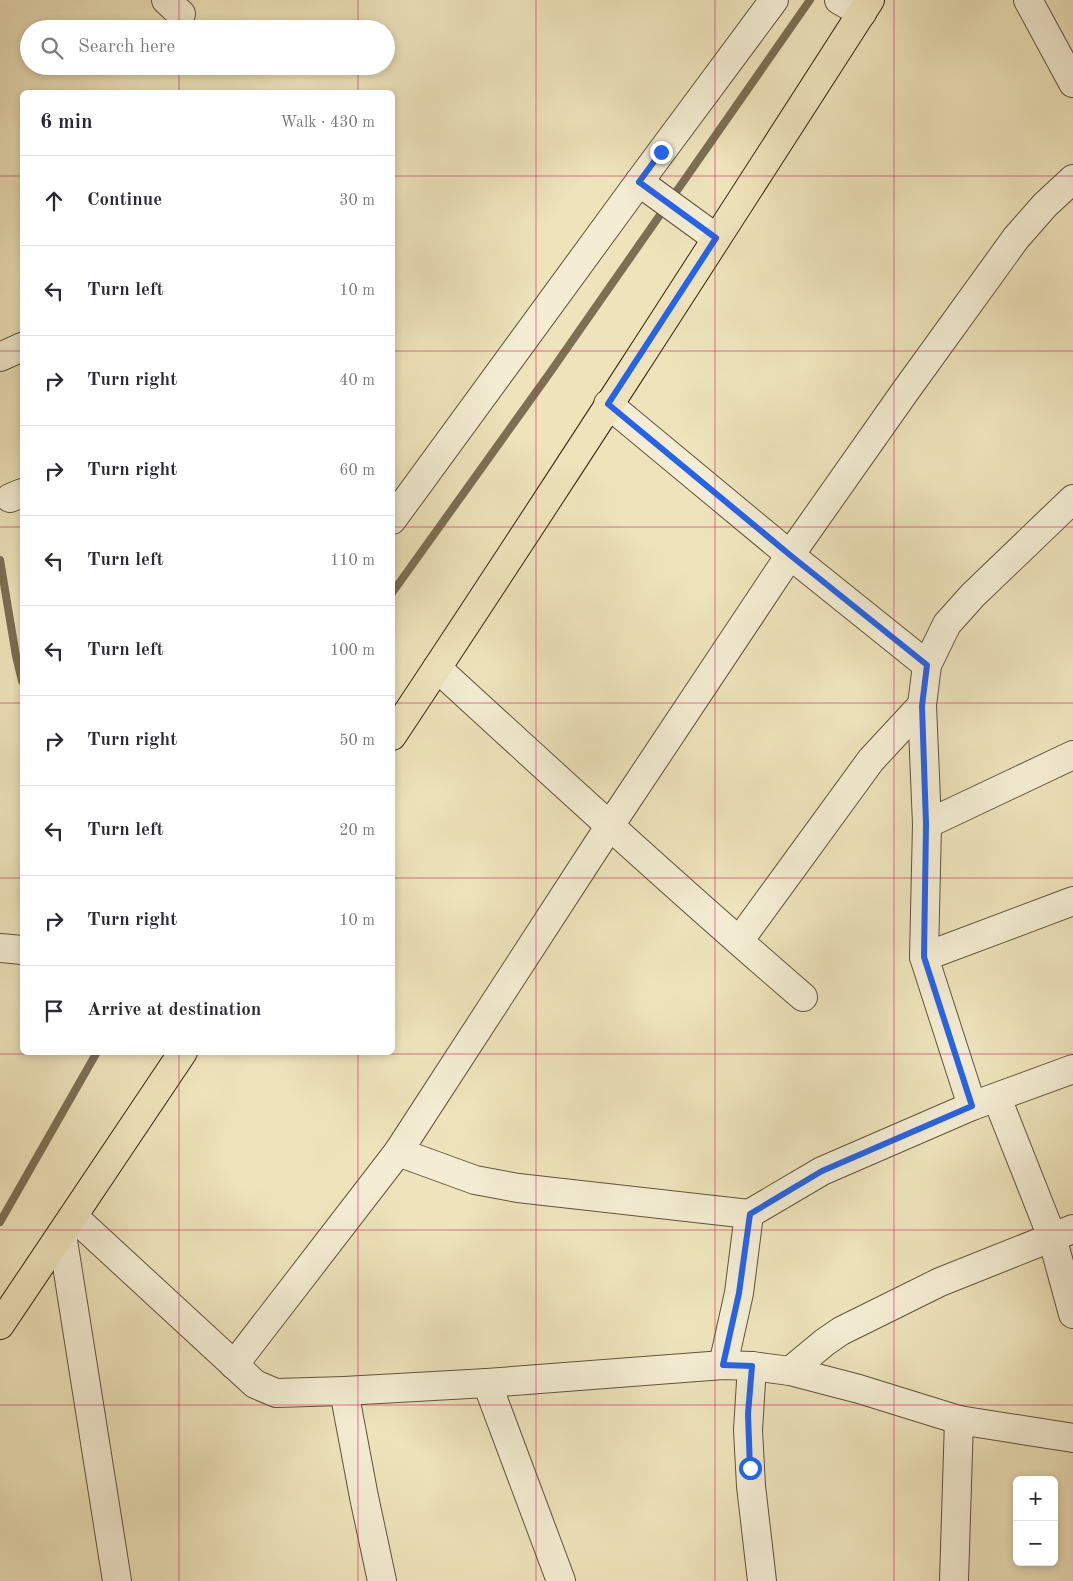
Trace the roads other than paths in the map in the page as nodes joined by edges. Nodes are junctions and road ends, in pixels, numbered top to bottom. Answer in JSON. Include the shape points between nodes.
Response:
{"nodes":[{"id":1,"x":774,"y":0,"type":"edge"},
{"id":2,"x":1028,"y":0,"type":"edge"},
{"id":3,"x":854,"y":4,"type":"edge"},
{"id":4,"x":1073,"y":83,"type":"edge"},
{"id":5,"x":1073,"y":179,"type":"edge"},
{"id":6,"x":650,"y":189,"type":"junction"},
{"id":7,"x":716,"y":238,"type":"junction"},
{"id":8,"x":20,"y":348,"type":"edge"},
{"id":9,"x":0,"y":357,"type":"edge"},
{"id":10,"x":608,"y":404,"type":"junction"},
{"id":11,"x":1073,"y":499,"type":"edge"},
{"id":12,"x":395,"y":516,"type":"edge"},
{"id":13,"x":790,"y":555,"type":"junction"},
{"id":14,"x":927,"y":665,"type":"junction"},
{"id":15,"x":437,"y":668,"type":"junction"},
{"id":16,"x":922,"y":706,"type":"junction"},
{"id":17,"x":395,"y":731,"type":"edge"},
{"id":18,"x":1073,"y":755,"type":"edge"},
{"id":19,"x":926,"y":824,"type":"junction"},
{"id":20,"x":609,"y":827,"type":"junction"},
{"id":21,"x":1073,"y":901,"type":"edge"},
{"id":22,"x":739,"y":942,"type":"junction"},
{"id":23,"x":0,"y":948,"type":"edge"},
{"id":24,"x":20,"y":950,"type":"edge"},
{"id":25,"x":924,"y":957,"type":"junction"},
{"id":26,"x":803,"y":997,"type":"dead end"},
{"id":27,"x":181,"y":1055,"type":"edge"},
{"id":28,"x":1073,"y":1069,"type":"edge"},
{"id":29,"x":984,"y":1102,"type":"junction"},
{"id":30,"x":398,"y":1152,"type":"junction"},
{"id":31,"x":750,"y":1214,"type":"junction"},
{"id":32,"x":68,"y":1225,"type":"junction"},
{"id":33,"x":1063,"y":1233,"type":"edge"},
{"id":34,"x":1073,"y":1314,"type":"edge"},
{"id":35,"x":0,"y":1325,"type":"edge"},
{"id":36,"x":234,"y":1365,"type":"junction"},
{"id":37,"x":723,"y":1365,"type":"junction"},
{"id":38,"x":752,"y":1366,"type":"junction"},
{"id":39,"x":790,"y":1371,"type":"junction"},
{"id":40,"x":487,"y":1383,"type":"junction"},
{"id":41,"x":344,"y":1391,"type":"junction"},
{"id":42,"x":959,"y":1420,"type":"junction"},
{"id":43,"x":1073,"y":1438,"type":"edge"},
{"id":44,"x":117,"y":1581,"type":"edge"},
{"id":45,"x":382,"y":1581,"type":"edge"},
{"id":46,"x":561,"y":1581,"type":"edge"},
{"id":47,"x":762,"y":1581,"type":"edge"},
{"id":48,"x":954,"y":1581,"type":"edge"}],
"edges":[{"from":1,"to":6,"type":"street"},
{"from":2,"to":4,"type":"street"},
{"from":3,"to":7,"type":"main road"},
{"from":5,"to":13,"type":"street","via":[[1016,238]]},
{"from":6,"to":7,"type":"street"},
{"from":6,"to":12,"type":"street"},
{"from":7,"to":10,"type":"main road"},
{"from":8,"to":9,"type":"street"},
{"from":10,"to":13,"type":"street"},
{"from":10,"to":15,"type":"main road"},
{"from":11,"to":14,"type":"street","via":[[966,602],[947,624]]},
{"from":13,"to":14,"type":"street"},
{"from":13,"to":20,"type":"street"},
{"from":14,"to":16,"type":"street"},
{"from":15,"to":17,"type":"main road"},
{"from":15,"to":20,"type":"street"},
{"from":16,"to":19,"type":"street"},
{"from":16,"to":22,"type":"street","via":[[871,760]]},
{"from":18,"to":19,"type":"street"},
{"from":19,"to":25,"type":"street"},
{"from":20,"to":22,"type":"street"},
{"from":20,"to":30,"type":"street"},
{"from":21,"to":25,"type":"street"},
{"from":22,"to":26,"type":"street"},
{"from":23,"to":24,"type":"street"},
{"from":25,"to":29,"type":"street"},
{"from":27,"to":32,"type":"main road"},
{"from":28,"to":29,"type":"street"},
{"from":29,"to":31,"type":"street","via":[[822,1171]]},
{"from":29,"to":33,"type":"street"},
{"from":30,"to":31,"type":"street","via":[[475,1180]]},
{"from":30,"to":36,"type":"street"},
{"from":31,"to":37,"type":"street","via":[[739,1293]]},
{"from":32,"to":35,"type":"main road"},
{"from":32,"to":36,"type":"street"},
{"from":32,"to":44,"type":"street"},
{"from":33,"to":34,"type":"street"},
{"from":33,"to":39,"type":"street","via":[[940,1282],[842,1331]]},
{"from":36,"to":41,"type":"street","via":[[255,1384],[276,1393]]},
{"from":37,"to":38,"type":"street"},
{"from":37,"to":40,"type":"street"},
{"from":38,"to":39,"type":"street"},
{"from":38,"to":47,"type":"street","via":[[748,1440]]},
{"from":39,"to":42,"type":"street"},
{"from":40,"to":41,"type":"street"},
{"from":40,"to":46,"type":"street"},
{"from":41,"to":45,"type":"street"},
{"from":42,"to":43,"type":"street"},
{"from":42,"to":48,"type":"street"}]}
